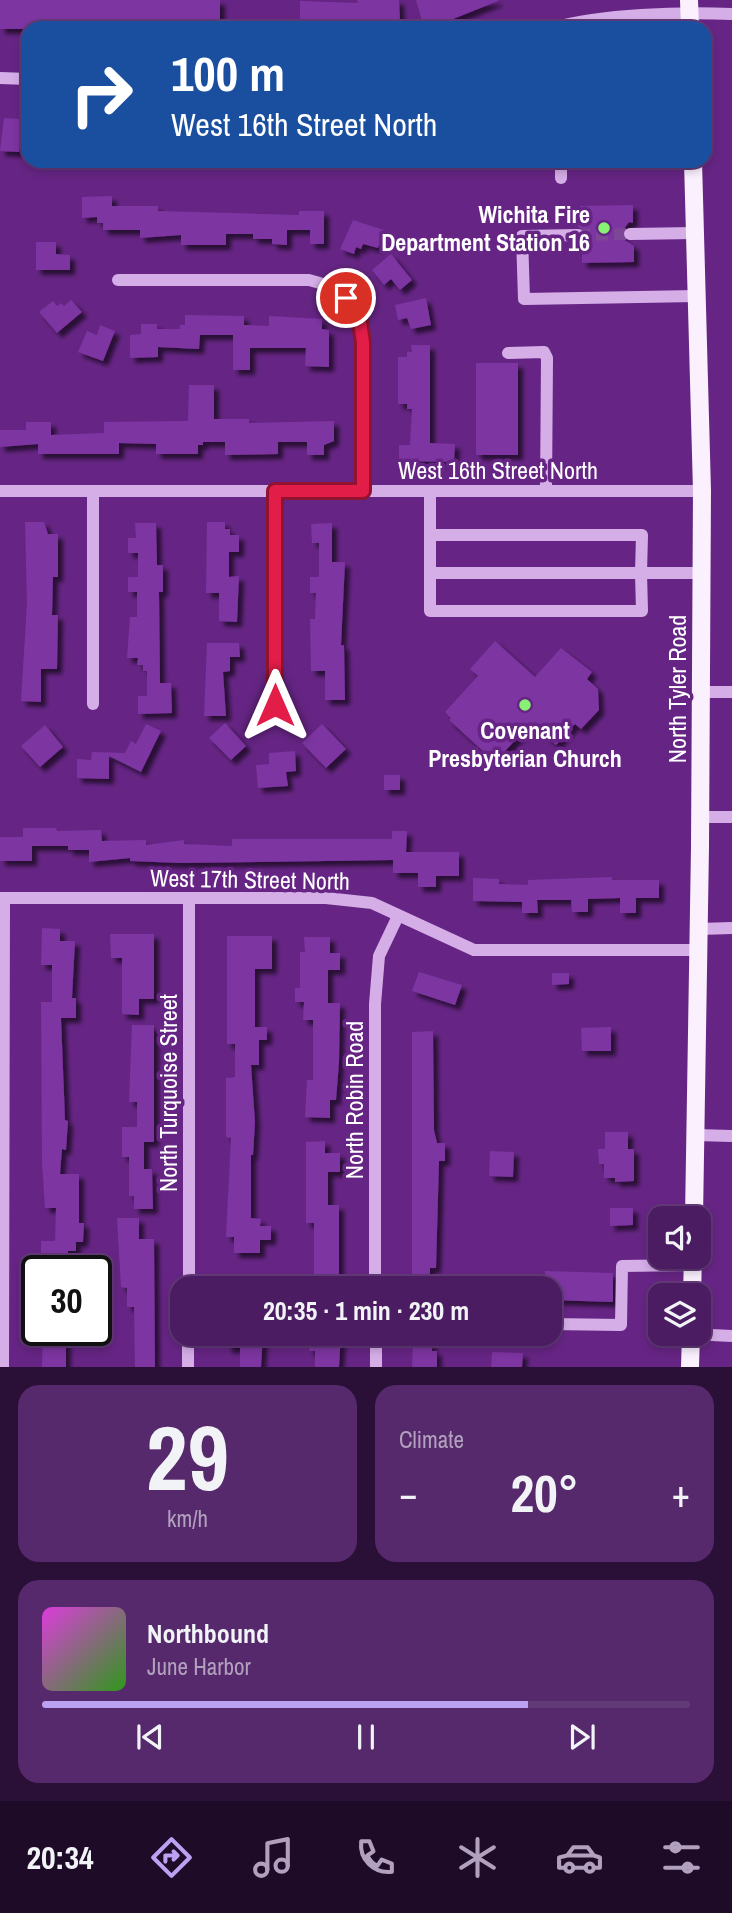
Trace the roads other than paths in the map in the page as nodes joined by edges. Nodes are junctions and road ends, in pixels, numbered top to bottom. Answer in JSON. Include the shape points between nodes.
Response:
{"nodes":[{"id":1,"x":690,"y":14,"type":"edge"},
{"id":2,"x":732,"y":14,"type":"edge"},
{"id":3,"x":648,"y":21,"type":"edge"},
{"id":4,"x":0,"y":78,"type":"edge"},
{"id":5,"x":21,"y":79,"type":"edge"},
{"id":6,"x":561,"y":168,"type":"edge"},
{"id":7,"x":693,"y":168,"type":"edge"},
{"id":8,"x":561,"y":178,"type":"dead end"},
{"id":9,"x":695,"y":233,"type":"junction"},
{"id":10,"x":630,"y":234,"type":"tunnel mouth"},
{"id":11,"x":578,"y":235,"type":"tunnel mouth"},
{"id":12,"x":118,"y":280,"type":"dead end"},
{"id":13,"x":696,"y":296,"type":"junction"},
{"id":14,"x":508,"y":353,"type":"dead end"},
{"id":15,"x":0,"y":491,"type":"edge"},
{"id":16,"x":93,"y":491,"type":"junction"},
{"id":17,"x":275,"y":491,"type":"junction"},
{"id":18,"x":363,"y":491,"type":"junction"},
{"id":19,"x":430,"y":491,"type":"junction"},
{"id":20,"x":546,"y":491,"type":"junction"},
{"id":21,"x":702,"y":491,"type":"junction"},
{"id":22,"x":430,"y":535,"type":"junction"},
{"id":23,"x":430,"y":573,"type":"junction"},
{"id":24,"x":641,"y":573,"type":"junction"},
{"id":25,"x":702,"y":573,"type":"junction"},
{"id":26,"x":701,"y":692,"type":"junction"},
{"id":27,"x":732,"y":692,"type":"edge"},
{"id":28,"x":93,"y":704,"type":"dead end"},
{"id":29,"x":275,"y":705,"type":"dead end"},
{"id":30,"x":701,"y":817,"type":"junction"},
{"id":31,"x":732,"y":817,"type":"edge"},
{"id":32,"x":2,"y":898,"type":"edge"},
{"id":33,"x":189,"y":898,"type":"junction"},
{"id":34,"x":398,"y":916,"type":"junction"},
{"id":35,"x":732,"y":928,"type":"edge"},
{"id":36,"x":699,"y":929,"type":"junction"},
{"id":37,"x":698,"y":950,"type":"junction"},
{"id":38,"x":695,"y":1135,"type":"junction"},
{"id":39,"x":732,"y":1136,"type":"edge"},
{"id":40,"x":694,"y":1206,"type":"edge"},
{"id":41,"x":648,"y":1264,"type":"edge"},
{"id":42,"x":189,"y":1276,"type":"edge"},
{"id":43,"x":375,"y":1276,"type":"edge"},
{"id":44,"x":562,"y":1324,"type":"edge"},
{"id":45,"x":711,"y":1335,"type":"edge"},
{"id":46,"x":732,"y":1336,"type":"edge"},
{"id":47,"x":188,"y":1346,"type":"edge"},
{"id":48,"x":376,"y":1346,"type":"edge"},
{"id":49,"x":691,"y":1346,"type":"edge"},
{"id":50,"x":3,"y":1367,"type":"edge"},
{"id":51,"x":188,"y":1367,"type":"edge"},
{"id":52,"x":376,"y":1367,"type":"edge"},
{"id":53,"x":690,"y":1367,"type":"edge"}],
"edges":[{"from":1,"to":2,"type":"street"},
{"from":1,"to":3,"type":"street"},
{"from":4,"to":5,"type":"street"},
{"from":6,"to":8,"type":"street"},
{"from":7,"to":9,"type":"main road","name":"North Tyler Road"},
{"from":9,"to":10,"type":"street"},
{"from":9,"to":13,"type":"main road","name":"North Tyler Road"},
{"from":11,"to":13,"type":"street","via":[[522,236],[524,299]]},
{"from":12,"to":18,"type":"street","via":[[309,280],[336,286],[358,310],[363,342]]},
{"from":13,"to":21,"type":"main road","name":"North Tyler Road"},
{"from":14,"to":20,"type":"street","via":[[544,352],[547,358]]},
{"from":15,"to":16,"type":"street","name":"West 16th Street North"},
{"from":16,"to":17,"type":"street","name":"West 16th Street North"},
{"from":16,"to":28,"type":"street"},
{"from":17,"to":18,"type":"street","name":"West 16th Street North"},
{"from":17,"to":29,"type":"street"},
{"from":18,"to":19,"type":"street","name":"West 16th Street North"},
{"from":19,"to":20,"type":"street","name":"West 16th Street North"},
{"from":19,"to":22,"type":"street"},
{"from":20,"to":21,"type":"street","name":"West 16th Street North"},
{"from":21,"to":25,"type":"main road","name":"North Tyler Road"},
{"from":22,"to":23,"type":"street"},
{"from":22,"to":24,"type":"street","via":[[642,535]]},
{"from":23,"to":24,"type":"street"},
{"from":23,"to":24,"type":"street","via":[[430,611],[642,611]]},
{"from":24,"to":25,"type":"street"},
{"from":25,"to":26,"type":"main road","name":"North Tyler Road"},
{"from":26,"to":27,"type":"street"},
{"from":26,"to":30,"type":"main road","name":"North Tyler Road"},
{"from":30,"to":31,"type":"street"},
{"from":30,"to":36,"type":"main road","name":"North Tyler Road"},
{"from":32,"to":33,"type":"street","name":"West 17th Street North"},
{"from":32,"to":50,"type":"street"},
{"from":33,"to":34,"type":"street","name":"West 17th Street North","via":[[326,898],[372,903]]},
{"from":33,"to":42,"type":"street","name":"North Turquoise Street"},
{"from":34,"to":37,"type":"street","name":"West 17th Street North","via":[[474,950]]},
{"from":34,"to":43,"type":"street","name":"North Robin Road","via":[[379,956],[375,1004]]},
{"from":35,"to":36,"type":"street"},
{"from":36,"to":37,"type":"main road","name":"North Tyler Road"},
{"from":37,"to":38,"type":"main road","name":"North Tyler Road"},
{"from":38,"to":39,"type":"street"},
{"from":38,"to":40,"type":"main road","name":"North Tyler Road"},
{"from":41,"to":44,"type":"street","via":[[622,1266],[621,1325]]},
{"from":45,"to":46,"type":"street"},
{"from":47,"to":51,"type":"street"},
{"from":48,"to":52,"type":"street"},
{"from":49,"to":53,"type":"main road"}]}
